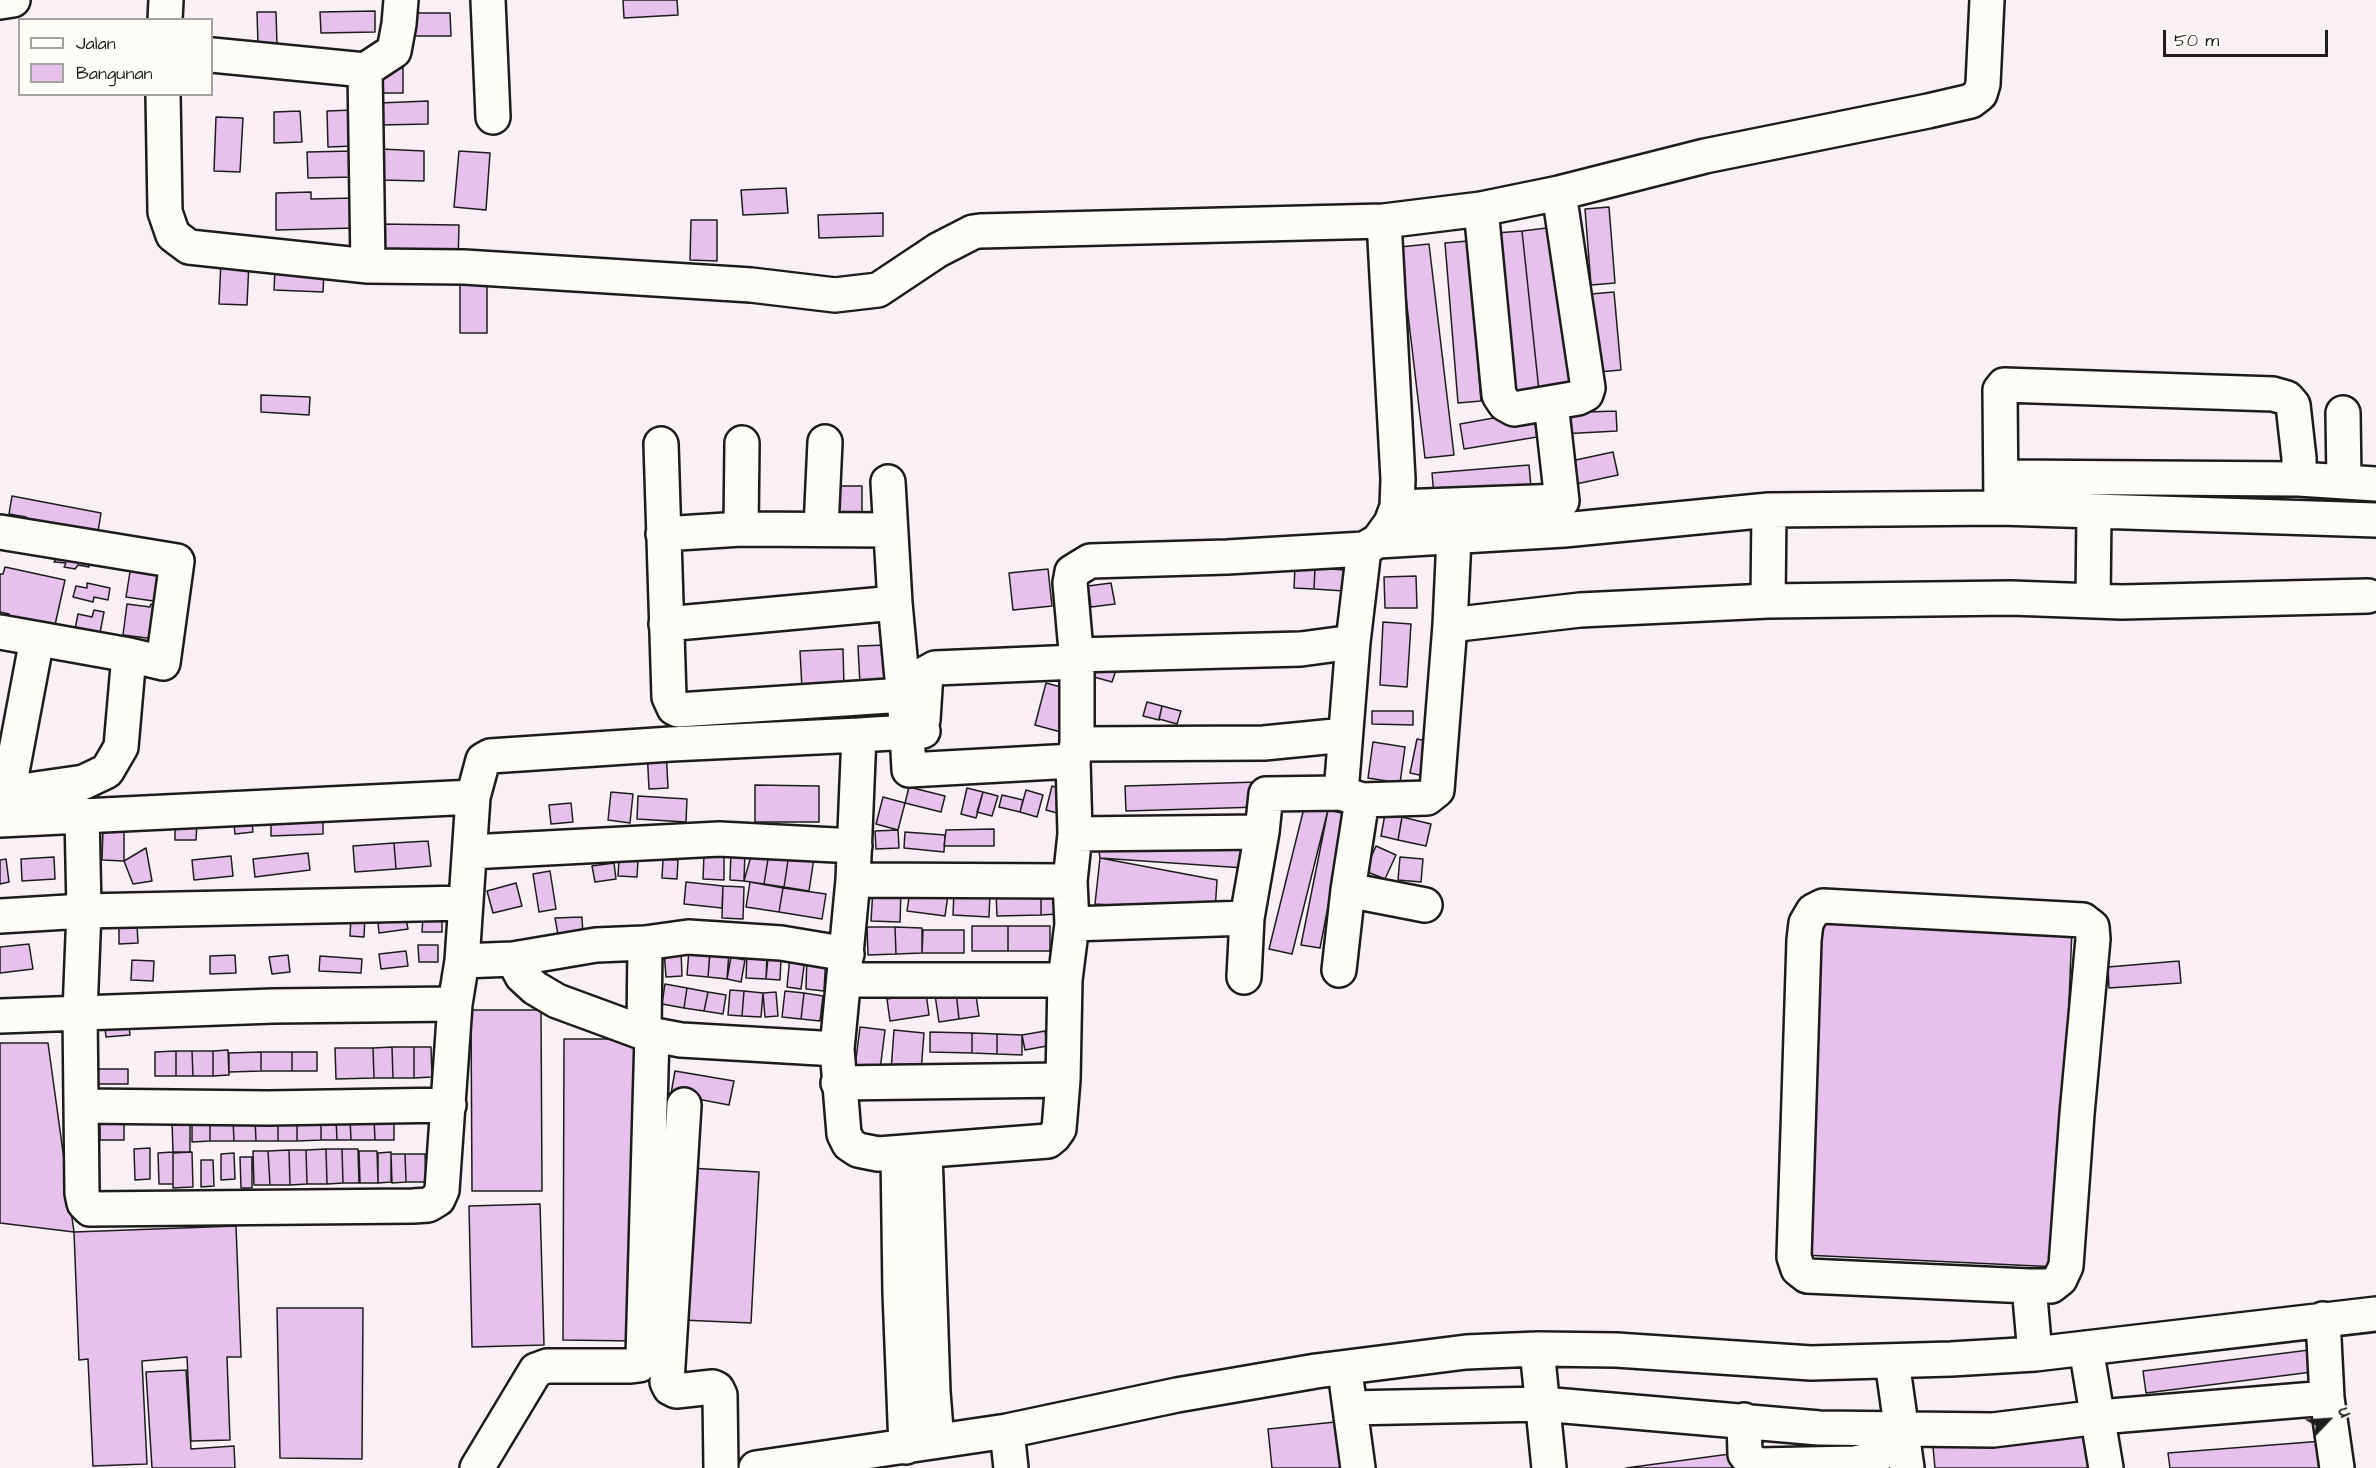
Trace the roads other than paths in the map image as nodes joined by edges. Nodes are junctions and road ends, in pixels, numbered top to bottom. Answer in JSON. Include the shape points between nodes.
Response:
{"nodes":[{"id":1,"x":13,"y":0,"type":"edge"},
{"id":2,"x":166,"y":0,"type":"edge"},
{"id":3,"x":401,"y":0,"type":"edge"},
{"id":4,"x":488,"y":0,"type":"edge"},
{"id":5,"x":1987,"y":0,"type":"edge"},
{"id":6,"x":0,"y":2,"type":"edge"},
{"id":7,"x":165,"y":18,"type":"edge"},
{"id":8,"x":213,"y":55,"type":"edge"},
{"id":9,"x":365,"y":70,"type":"junction"},
{"id":10,"x":163,"y":96,"type":"edge"},
{"id":11,"x":493,"y":117,"type":"dead end"},
{"id":12,"x":1559,"y":193,"type":"junction"},
{"id":13,"x":1481,"y":209,"type":"junction"},
{"id":14,"x":1384,"y":221,"type":"junction"},
{"id":15,"x":368,"y":266,"type":"junction"},
{"id":16,"x":1551,"y":403,"type":"junction"},
{"id":17,"x":2343,"y":413,"type":"dead end"},
{"id":18,"x":825,"y":442,"type":"dead end"},
{"id":19,"x":742,"y":443,"type":"dead end"},
{"id":20,"x":661,"y":444,"type":"dead end"},
{"id":21,"x":2299,"y":478,"type":"junction"},
{"id":22,"x":888,"y":482,"type":"dead end"},
{"id":23,"x":2344,"y":482,"type":"junction"},
{"id":24,"x":2376,"y":484,"type":"edge"},
{"id":25,"x":2001,"y":493,"type":"junction"},
{"id":26,"x":1397,"y":507,"type":"junction"},
{"id":27,"x":1769,"y":510,"type":"junction"},
{"id":28,"x":2094,"y":513,"type":"junction"},
{"id":29,"x":2376,"y":520,"type":"edge"},
{"id":30,"x":821,"y":528,"type":"junction"},
{"id":31,"x":741,"y":529,"type":"junction"},
{"id":32,"x":889,"y":530,"type":"junction"},
{"id":33,"x":0,"y":532,"type":"edge"},
{"id":34,"x":663,"y":534,"type":"junction"},
{"id":35,"x":1454,"y":538,"type":"junction"},
{"id":36,"x":1371,"y":545,"type":"junction"},
{"id":37,"x":2368,"y":596,"type":"dead end"},
{"id":38,"x":2093,"y":601,"type":"junction"},
{"id":39,"x":1768,"y":602,"type":"junction"},
{"id":40,"x":895,"y":603,"type":"junction"},
{"id":41,"x":666,"y":624,"type":"junction"},
{"id":42,"x":1450,"y":625,"type":"junction"},
{"id":43,"x":0,"y":632,"type":"edge"},
{"id":44,"x":37,"y":639,"type":"junction"},
{"id":45,"x":1353,"y":642,"type":"junction"},
{"id":46,"x":129,"y":655,"type":"junction"},
{"id":47,"x":1077,"y":658,"type":"junction"},
{"id":48,"x":904,"y":695,"type":"junction"},
{"id":49,"x":915,"y":731,"type":"junction"},
{"id":50,"x":859,"y":735,"type":"junction"},
{"id":51,"x":1345,"y":735,"type":"junction"},
{"id":52,"x":1264,"y":742,"type":"junction"},
{"id":53,"x":1075,"y":753,"type":"junction"},
{"id":54,"x":918,"y":770,"type":"junction"},
{"id":55,"x":858,"y":774,"type":"junction"},
{"id":56,"x":1266,"y":794,"type":"junction"},
{"id":57,"x":1351,"y":796,"type":"junction"},
{"id":58,"x":473,"y":797,"type":"junction"},
{"id":59,"x":3,"y":801,"type":"edge"},
{"id":60,"x":82,"y":814,"type":"junction"},
{"id":61,"x":1262,"y":832,"type":"junction"},
{"id":62,"x":1075,"y":834,"type":"junction"},
{"id":63,"x":855,"y":846,"type":"junction"},
{"id":64,"x":470,"y":852,"type":"junction"},
{"id":65,"x":853,"y":880,"type":"junction"},
{"id":66,"x":1071,"y":881,"type":"junction"},
{"id":67,"x":1348,"y":890,"type":"junction"},
{"id":68,"x":466,"y":903,"type":"junction"},
{"id":69,"x":1425,"y":905,"type":"dead end"},
{"id":70,"x":84,"y":911,"type":"junction"},
{"id":71,"x":0,"y":916,"type":"edge"},
{"id":72,"x":1247,"y":918,"type":"junction"},
{"id":73,"x":1072,"y":924,"type":"junction"},
{"id":74,"x":645,"y":943,"type":"junction"},
{"id":75,"x":513,"y":959,"type":"junction"},
{"id":76,"x":462,"y":961,"type":"junction"},
{"id":77,"x":845,"y":967,"type":"junction"},
{"id":78,"x":1339,"y":970,"type":"dead end"},
{"id":79,"x":1244,"y":976,"type":"dead end"},
{"id":80,"x":1065,"y":980,"type":"junction"},
{"id":81,"x":455,"y":1004,"type":"junction"},
{"id":82,"x":80,"y":1012,"type":"junction"},
{"id":83,"x":0,"y":1016,"type":"edge"},
{"id":84,"x":648,"y":1034,"type":"junction"},
{"id":85,"x":837,"y":1049,"type":"junction"},
{"id":86,"x":1063,"y":1080,"type":"junction"},
{"id":87,"x":838,"y":1083,"type":"junction"},
{"id":88,"x":448,"y":1105,"type":"junction"},
{"id":89,"x":684,"y":1105,"type":"dead end"},
{"id":90,"x":82,"y":1106,"type":"junction"},
{"id":91,"x":911,"y":1152,"type":"junction"},
{"id":92,"x":2029,"y":1286,"type":"junction"},
{"id":93,"x":2376,"y":1314,"type":"edge"},
{"id":94,"x":2324,"y":1319,"type":"junction"},
{"id":95,"x":2086,"y":1348,"type":"junction"},
{"id":96,"x":1537,"y":1349,"type":"junction"},
{"id":97,"x":2035,"y":1354,"type":"junction"},
{"id":98,"x":1892,"y":1361,"type":"junction"},
{"id":99,"x":1345,"y":1366,"type":"junction"},
{"id":100,"x":2327,"y":1398,"type":"junction"},
{"id":101,"x":1542,"y":1404,"type":"junction"},
{"id":102,"x":1350,"y":1408,"type":"junction"},
{"id":103,"x":2099,"y":1417,"type":"junction"},
{"id":104,"x":1902,"y":1429,"type":"junction"},
{"id":105,"x":1007,"y":1431,"type":"junction"},
{"id":106,"x":922,"y":1444,"type":"junction"},
{"id":107,"x":477,"y":1468,"type":"edge"},
{"id":108,"x":721,"y":1468,"type":"edge"},
{"id":109,"x":756,"y":1468,"type":"edge"},
{"id":110,"x":1011,"y":1468,"type":"edge"},
{"id":111,"x":1358,"y":1468,"type":"edge"},
{"id":112,"x":1549,"y":1468,"type":"edge"},
{"id":113,"x":1907,"y":1468,"type":"edge"},
{"id":114,"x":2106,"y":1468,"type":"edge"},
{"id":115,"x":2337,"y":1468,"type":"edge"}],
"edges":[{"from":1,"to":6,"type":"street"},
{"from":2,"to":7,"type":"street"},
{"from":3,"to":9,"type":"street","via":[[393,51]]},
{"from":4,"to":11,"type":"street"},
{"from":5,"to":12,"type":"street","via":[[1983,84],[1980,94],[1971,100],[1705,156]]},
{"from":8,"to":9,"type":"street"},
{"from":9,"to":15,"type":"street"},
{"from":10,"to":15,"type":"street","via":[[165,212],[173,235],[181,243]]},
{"from":12,"to":13,"type":"street"},
{"from":12,"to":16,"type":"street","via":[[1588,388],[1578,398]]},
{"from":13,"to":14,"type":"street"},
{"from":13,"to":16,"type":"street","via":[[1499,395],[1514,409]]},
{"from":14,"to":15,"type":"street","via":[[980,231],[938,250],[878,290],[835,295],[751,285],[464,267]]},
{"from":14,"to":26,"type":"street"},
{"from":16,"to":26,"type":"street","via":[[1562,501]]},
{"from":17,"to":23,"type":"street"},
{"from":18,"to":30,"type":"street"},
{"from":19,"to":31,"type":"street"},
{"from":20,"to":34,"type":"street"},
{"from":21,"to":23,"type":"street"},
{"from":21,"to":25,"type":"street"},
{"from":21,"to":25,"type":"street","via":[[2293,405],[2281,395],[2010,384],[2000,390]]},
{"from":22,"to":32,"type":"street"},
{"from":23,"to":24,"type":"street"},
{"from":25,"to":27,"type":"street"},
{"from":25,"to":28,"type":"street"},
{"from":26,"to":36,"type":"street","via":[[1391,523]]},
{"from":27,"to":35,"type":"street"},
{"from":27,"to":39,"type":"street"},
{"from":28,"to":29,"type":"street"},
{"from":28,"to":38,"type":"street"},
{"from":30,"to":31,"type":"street"},
{"from":30,"to":32,"type":"street"},
{"from":31,"to":34,"type":"street"},
{"from":32,"to":40,"type":"street"},
{"from":33,"to":46,"type":"street","via":[[177,561],[163,663]]},
{"from":34,"to":41,"type":"street"},
{"from":35,"to":36,"type":"street"},
{"from":35,"to":42,"type":"street"},
{"from":36,"to":45,"type":"street"},
{"from":36,"to":47,"type":"street","via":[[1227,557],[1090,561],[1072,572],[1070,583]]},
{"from":37,"to":38,"type":"street"},
{"from":38,"to":39,"type":"street","via":[[2012,598]]},
{"from":39,"to":42,"type":"street","via":[[1580,610]]},
{"from":40,"to":41,"type":"street"},
{"from":40,"to":48,"type":"street"},
{"from":41,"to":48,"type":"street","via":[[669,697],[678,710]]},
{"from":42,"to":57,"type":"street","via":[[1437,790],[1427,798]]},
{"from":43,"to":44,"type":"street"},
{"from":44,"to":46,"type":"street"},
{"from":44,"to":59,"type":"street"},
{"from":45,"to":47,"type":"street","via":[[1301,649]]},
{"from":45,"to":51,"type":"street"},
{"from":46,"to":59,"type":"street","via":[[121,747],[107,771],[84,782]]},
{"from":47,"to":49,"type":"street","via":[[935,668],[926,673]]},
{"from":47,"to":53,"type":"street"},
{"from":48,"to":49,"type":"street"},
{"from":49,"to":50,"type":"street"},
{"from":49,"to":54,"type":"street"},
{"from":50,"to":55,"type":"street"},
{"from":50,"to":58,"type":"street","via":[[490,756],[483,760]]},
{"from":51,"to":52,"type":"street"},
{"from":51,"to":57,"type":"street"},
{"from":52,"to":53,"type":"street"},
{"from":52,"to":56,"type":"street"},
{"from":53,"to":54,"type":"street"},
{"from":53,"to":62,"type":"street"},
{"from":54,"to":55,"type":"street"},
{"from":55,"to":63,"type":"street"},
{"from":56,"to":57,"type":"street"},
{"from":56,"to":61,"type":"street"},
{"from":57,"to":67,"type":"street"},
{"from":58,"to":60,"type":"street"},
{"from":58,"to":64,"type":"street"},
{"from":59,"to":60,"type":"street"},
{"from":60,"to":70,"type":"street"},
{"from":61,"to":62,"type":"street"},
{"from":61,"to":72,"type":"street"},
{"from":62,"to":66,"type":"street"},
{"from":63,"to":64,"type":"street","via":[[719,839]]},
{"from":63,"to":65,"type":"street"},
{"from":64,"to":68,"type":"street"},
{"from":65,"to":66,"type":"street"},
{"from":65,"to":77,"type":"street"},
{"from":66,"to":73,"type":"street"},
{"from":67,"to":69,"type":"street"},
{"from":67,"to":78,"type":"street"},
{"from":68,"to":70,"type":"street"},
{"from":68,"to":76,"type":"street"},
{"from":70,"to":71,"type":"street"},
{"from":70,"to":82,"type":"street"},
{"from":72,"to":73,"type":"street"},
{"from":72,"to":79,"type":"street"},
{"from":73,"to":80,"type":"street"},
{"from":74,"to":75,"type":"street","via":[[596,945]]},
{"from":74,"to":77,"type":"street","via":[[688,937],[781,942]]},
{"from":74,"to":84,"type":"street"},
{"from":75,"to":76,"type":"street"},
{"from":75,"to":84,"type":"street","via":[[522,976],[557,1001]]},
{"from":76,"to":81,"type":"street"},
{"from":77,"to":80,"type":"street"},
{"from":77,"to":85,"type":"street"},
{"from":80,"to":86,"type":"street"},
{"from":81,"to":82,"type":"street"},
{"from":81,"to":88,"type":"street"},
{"from":82,"to":83,"type":"street"},
{"from":82,"to":90,"type":"street"},
{"from":84,"to":85,"type":"street","via":[[681,1040]]},
{"from":84,"to":107,"type":"street","via":[[643,1357],[639,1365],[548,1366],[536,1370]]},
{"from":85,"to":87,"type":"street"},
{"from":86,"to":87,"type":"street"},
{"from":86,"to":91,"type":"street","via":[[1059,1129],[1048,1141]]},
{"from":87,"to":91,"type":"street","via":[[844,1134],[849,1144],[878,1154]]},
{"from":88,"to":90,"type":"street"},
{"from":88,"to":90,"type":"street","via":[[442,1190],[438,1199],[428,1205],[90,1209],[82,1193]]},
{"from":89,"to":108,"type":"street","via":[[667,1382],[676,1391],[717,1389]]},
{"from":91,"to":106,"type":"street"},
{"from":92,"to":92,"type":"street","via":[[1807,1276],[1798,1269],[1794,1257],[1804,940],[1806,923],[1813,911],[1823,906],[2083,920],[2092,927],[2066,1266],[2051,1286]]},
{"from":92,"to":97,"type":"street"},
{"from":93,"to":94,"type":"street"},
{"from":94,"to":95,"type":"street"},
{"from":94,"to":100,"type":"street"},
{"from":95,"to":97,"type":"street"},
{"from":95,"to":103,"type":"street"},
{"from":96,"to":98,"type":"street","via":[[1616,1350],[1811,1363]]},
{"from":96,"to":99,"type":"street","via":[[1466,1352]]},
{"from":96,"to":101,"type":"street"},
{"from":97,"to":98,"type":"street"},
{"from":98,"to":104,"type":"street"},
{"from":99,"to":102,"type":"street"},
{"from":99,"to":105,"type":"street","via":[[1177,1395]]},
{"from":100,"to":103,"type":"street"},
{"from":100,"to":115,"type":"street"},
{"from":101,"to":102,"type":"street"},
{"from":101,"to":104,"type":"street","via":[[1819,1428]]},
{"from":101,"to":112,"type":"street"},
{"from":102,"to":111,"type":"street"},
{"from":103,"to":104,"type":"street","via":[[1993,1430]]},
{"from":103,"to":114,"type":"street"},
{"from":104,"to":113,"type":"street"},
{"from":105,"to":106,"type":"street"},
{"from":105,"to":110,"type":"street"},
{"from":106,"to":109,"type":"street"}]}
